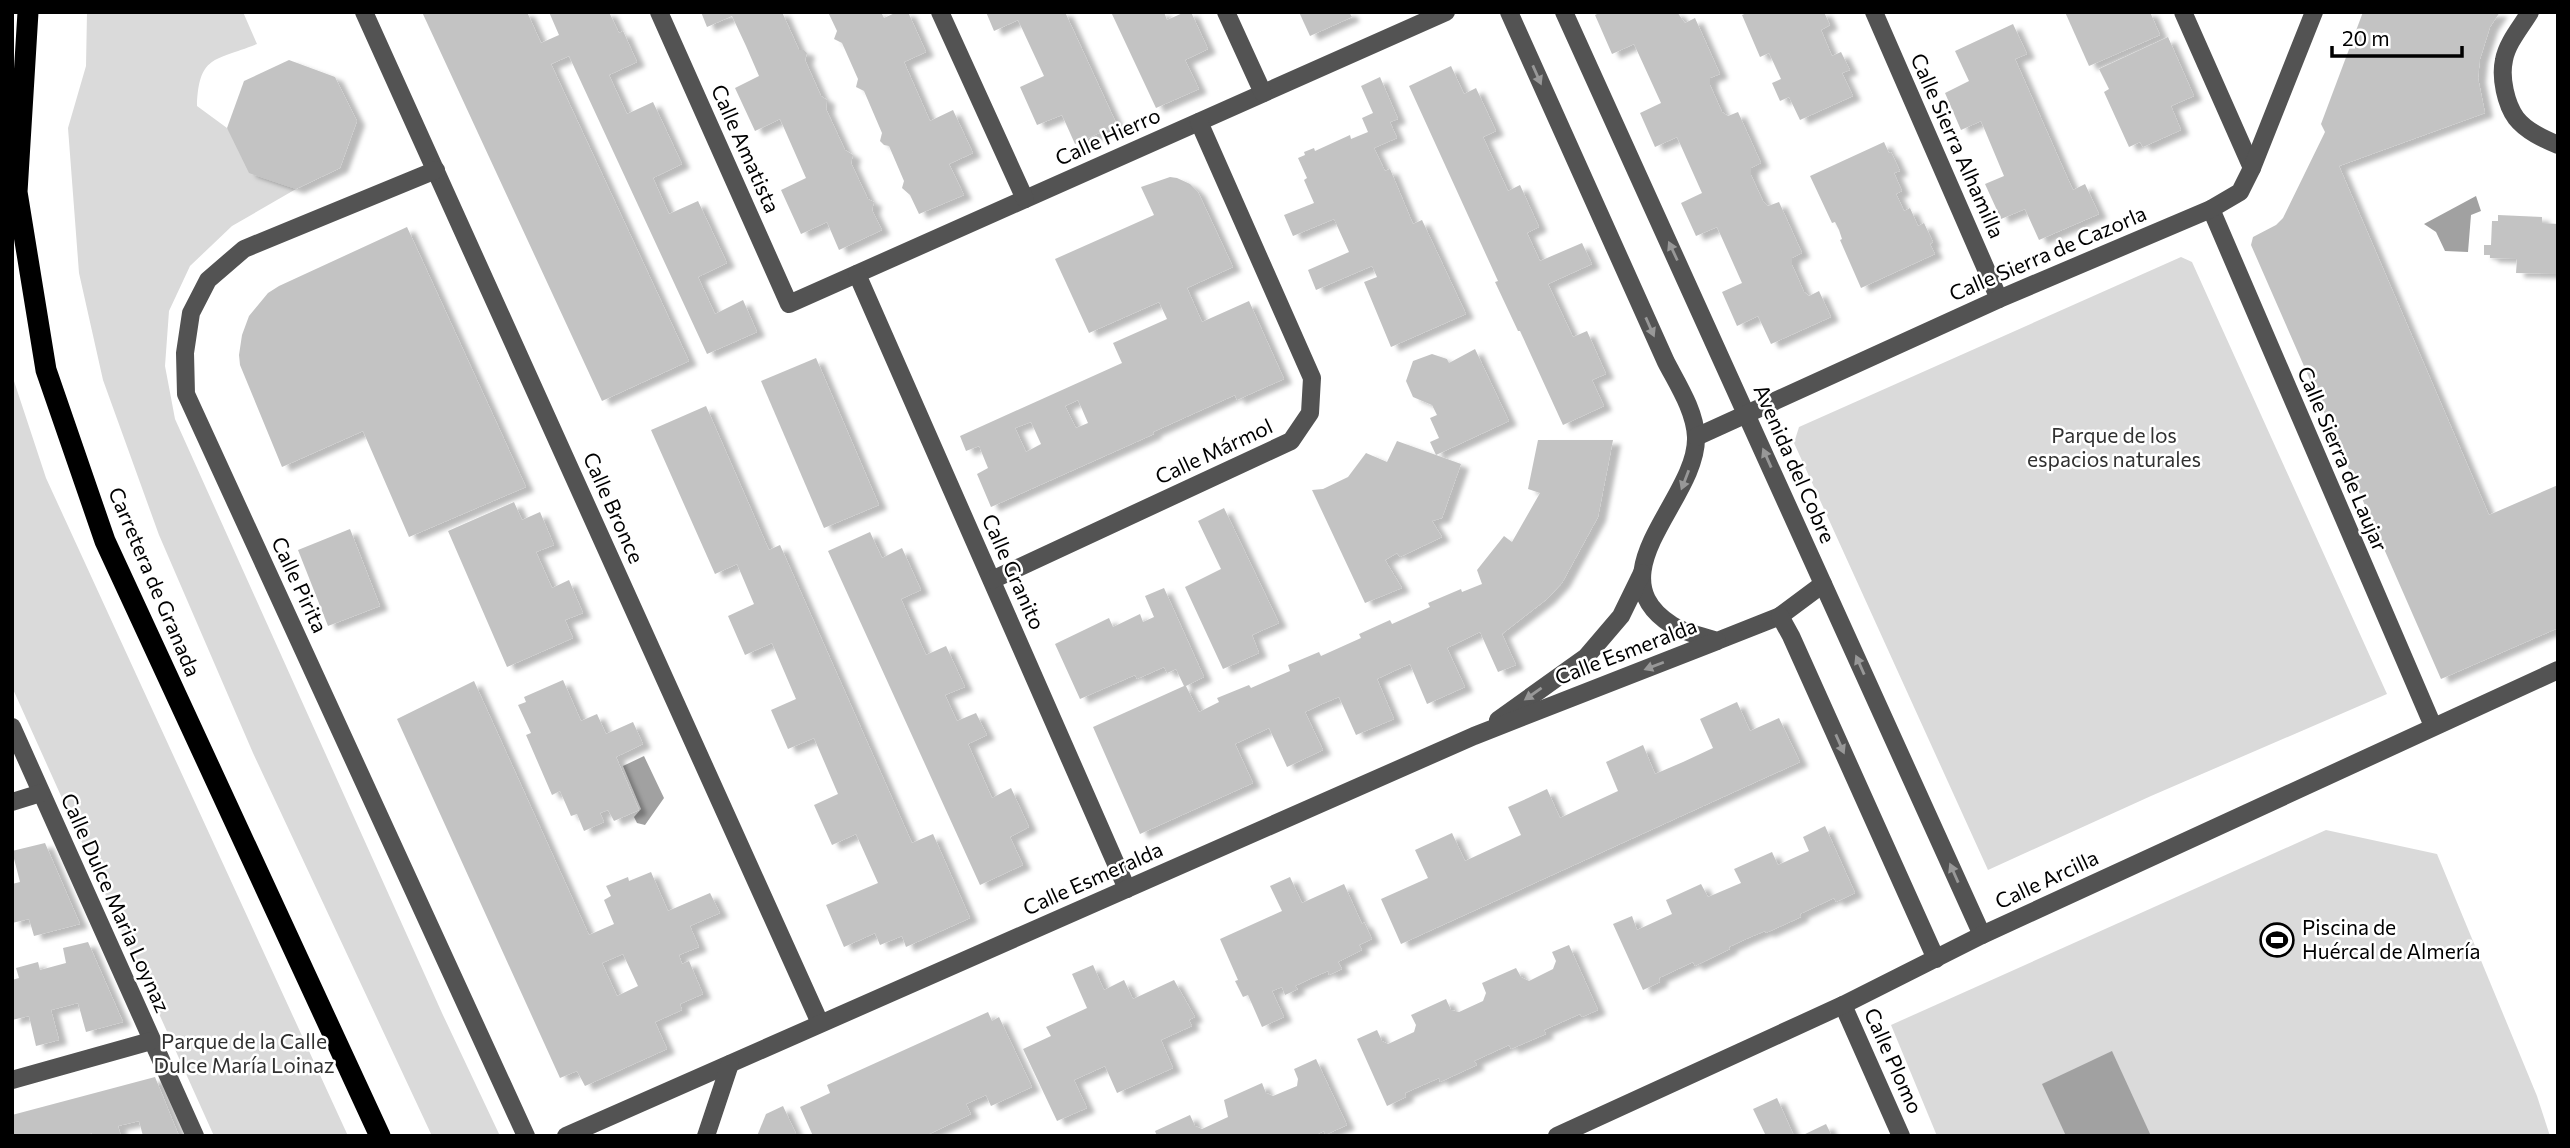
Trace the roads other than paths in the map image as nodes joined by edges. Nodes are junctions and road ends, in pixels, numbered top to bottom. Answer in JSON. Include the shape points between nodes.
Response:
{"nodes":[{"id":1,"x":28,"y":12,"type":"edge"},
{"id":2,"x":364,"y":12,"type":"edge"},
{"id":3,"x":659,"y":12,"type":"edge"},
{"id":4,"x":940,"y":12,"type":"edge"},
{"id":5,"x":1226,"y":12,"type":"edge"},
{"id":6,"x":1446,"y":12,"type":"edge"},
{"id":7,"x":1509,"y":12,"type":"edge"},
{"id":8,"x":1564,"y":12,"type":"edge"},
{"id":9,"x":1874,"y":12,"type":"edge"},
{"id":10,"x":2183,"y":12,"type":"edge"},
{"id":11,"x":2314,"y":12,"type":"edge"},
{"id":12,"x":2530,"y":12,"type":"edge"},
{"id":13,"x":1263,"y":93,"type":"junction"},
{"id":14,"x":1199,"y":122,"type":"junction"},
{"id":15,"x":2558,"y":145,"type":"edge"},
{"id":16,"x":2252,"y":168,"type":"junction"},
{"id":17,"x":436,"y":170,"type":"junction"},
{"id":18,"x":1025,"y":199,"type":"junction"},
{"id":19,"x":2211,"y":209,"type":"junction"},
{"id":20,"x":857,"y":274,"type":"junction"},
{"id":21,"x":1999,"y":299,"type":"junction"},
{"id":22,"x":789,"y":304,"type":"joint"},
{"id":23,"x":1748,"y":414,"type":"junction"},
{"id":24,"x":1696,"y":438,"type":"junction"},
{"id":25,"x":1642,"y":573,"type":"junction"},
{"id":26,"x":992,"y":580,"type":"junction"},
{"id":27,"x":1823,"y":584,"type":"junction"},
{"id":28,"x":1780,"y":616,"type":"junction"},
{"id":29,"x":1717,"y":641,"type":"junction"},
{"id":30,"x":2558,"y":670,"type":"edge"},
{"id":31,"x":2433,"y":726,"type":"junction"},
{"id":32,"x":12,"y":727,"type":"edge"},
{"id":33,"x":1474,"y":736,"type":"junction"},
{"id":34,"x":41,"y":793,"type":"junction"},
{"id":35,"x":12,"y":802,"type":"edge"},
{"id":36,"x":1127,"y":889,"type":"junction"},
{"id":37,"x":1982,"y":935,"type":"junction"},
{"id":38,"x":1937,"y":959,"type":"junction"},
{"id":39,"x":1843,"y":1006,"type":"junction"},
{"id":40,"x":820,"y":1023,"type":"junction"},
{"id":41,"x":151,"y":1041,"type":"junction"},
{"id":42,"x":730,"y":1064,"type":"junction"},
{"id":43,"x":12,"y":1080,"type":"edge"},
{"id":44,"x":523,"y":1128,"type":"edge"},
{"id":45,"x":195,"y":1136,"type":"edge"},
{"id":46,"x":380,"y":1136,"type":"edge"},
{"id":47,"x":566,"y":1136,"type":"edge"},
{"id":48,"x":706,"y":1136,"type":"edge"},
{"id":49,"x":1557,"y":1136,"type":"edge"},
{"id":50,"x":1901,"y":1136,"type":"edge"}],
"edges":[{"from":1,"to":46,"type":"highway","name":"Carretera de Granada","via":[[17,192],[46,370],[105,541]]},
{"from":2,"to":17,"type":"street","name":"Calle Bronce"},
{"from":3,"to":22,"type":"street","name":"Calle Amatista"},
{"from":4,"to":18,"type":"street"},
{"from":5,"to":13,"type":"street"},
{"from":6,"to":13,"type":"street","name":"Calle Hierro"},
{"from":7,"to":24,"type":"street","one_way":true,"via":[[1689,407]]},
{"from":23,"to":8,"type":"street","name":"Avenida del Cobre","one_way":true},
{"from":9,"to":21,"type":"street","name":"Calle Sierra Alhamilla"},
{"from":10,"to":16,"type":"street"},
{"from":11,"to":16,"type":"street","name":"Calle Sierra de Cazorla"},
{"from":12,"to":15,"type":"street","via":[[2507,52],[2503,81],[2517,119]]},
{"from":13,"to":14,"type":"street","name":"Calle Hierro"},
{"from":14,"to":18,"type":"street","name":"Calle Hierro"},
{"from":14,"to":26,"type":"street","name":"Calle Mármol","via":[[1312,378],[1310,413],[1291,441]]},
{"from":16,"to":19,"type":"street","name":"Calle Sierra de Cazorla","via":[[2240,192]]},
{"from":17,"to":40,"type":"street","name":"Calle Bronce"},
{"from":17,"to":44,"type":"street","name":"Calle Pirita","via":[[244,249],[208,280],[191,313],[185,353],[186,394]]},
{"from":18,"to":20,"type":"street","name":"Calle Hierro"},
{"from":19,"to":21,"type":"street","name":"Calle Sierra de Cazorla"},
{"from":19,"to":31,"type":"street","name":"Calle Sierra de Laujar"},
{"from":20,"to":22,"type":"street","name":"Calle Hierro"},
{"from":20,"to":26,"type":"street","name":"Calle Granito"},
{"from":21,"to":23,"type":"street","name":"Calle Sierra de Cazorla"},
{"from":23,"to":24,"type":"street","name":"Calle Sierra de Cazorla"},
{"from":27,"to":23,"type":"street","name":"Avenida del Cobre","one_way":true},
{"from":24,"to":25,"type":"street","name":"Calle Esmeralda","one_way":true,"via":[[1681,491],[1662,517],[1645,554]]},
{"from":25,"to":29,"type":"street","via":[[1645,594],[1656,613],[1673,626]]},
{"from":25,"to":33,"type":"street","name":"Calle Esmeralda","one_way":true,"via":[[1621,616],[1586,657]]},
{"from":26,"to":36,"type":"street","name":"Calle Granito"},
{"from":27,"to":28,"type":"street","name":"Calle Esmeralda"},
{"from":37,"to":27,"type":"street","name":"Avenida del Cobre","one_way":true},
{"from":28,"to":29,"type":"street","name":"Calle Esmeralda"},
{"from":28,"to":38,"type":"street","one_way":true},
{"from":29,"to":33,"type":"street","name":"Calle Esmeralda","one_way":true},
{"from":30,"to":31,"type":"street","name":"Calle Arcilla"},
{"from":31,"to":37,"type":"street","name":"Calle Arcilla"},
{"from":32,"to":34,"type":"street","name":"Calle Dulce Maria Loynaz"},
{"from":33,"to":36,"type":"street","name":"Calle Esmeralda"},
{"from":34,"to":35,"type":"street"},
{"from":34,"to":41,"type":"street","name":"Calle Dulce Maria Loynaz"},
{"from":36,"to":40,"type":"street","name":"Calle Esmeralda"},
{"from":37,"to":38,"type":"street","name":"Calle Arcilla"},
{"from":38,"to":39,"type":"street","name":"Calle Arcilla"},
{"from":39,"to":49,"type":"street","name":"Calle Arcilla"},
{"from":39,"to":50,"type":"street","name":"Calle Plomo"},
{"from":40,"to":42,"type":"street","name":"Calle Esmeralda"},
{"from":41,"to":43,"type":"street"},
{"from":41,"to":45,"type":"street","name":"Calle Dulce Maria Loynaz"},
{"from":42,"to":47,"type":"street","name":"Calle Esmeralda"},
{"from":42,"to":48,"type":"street"}]}
